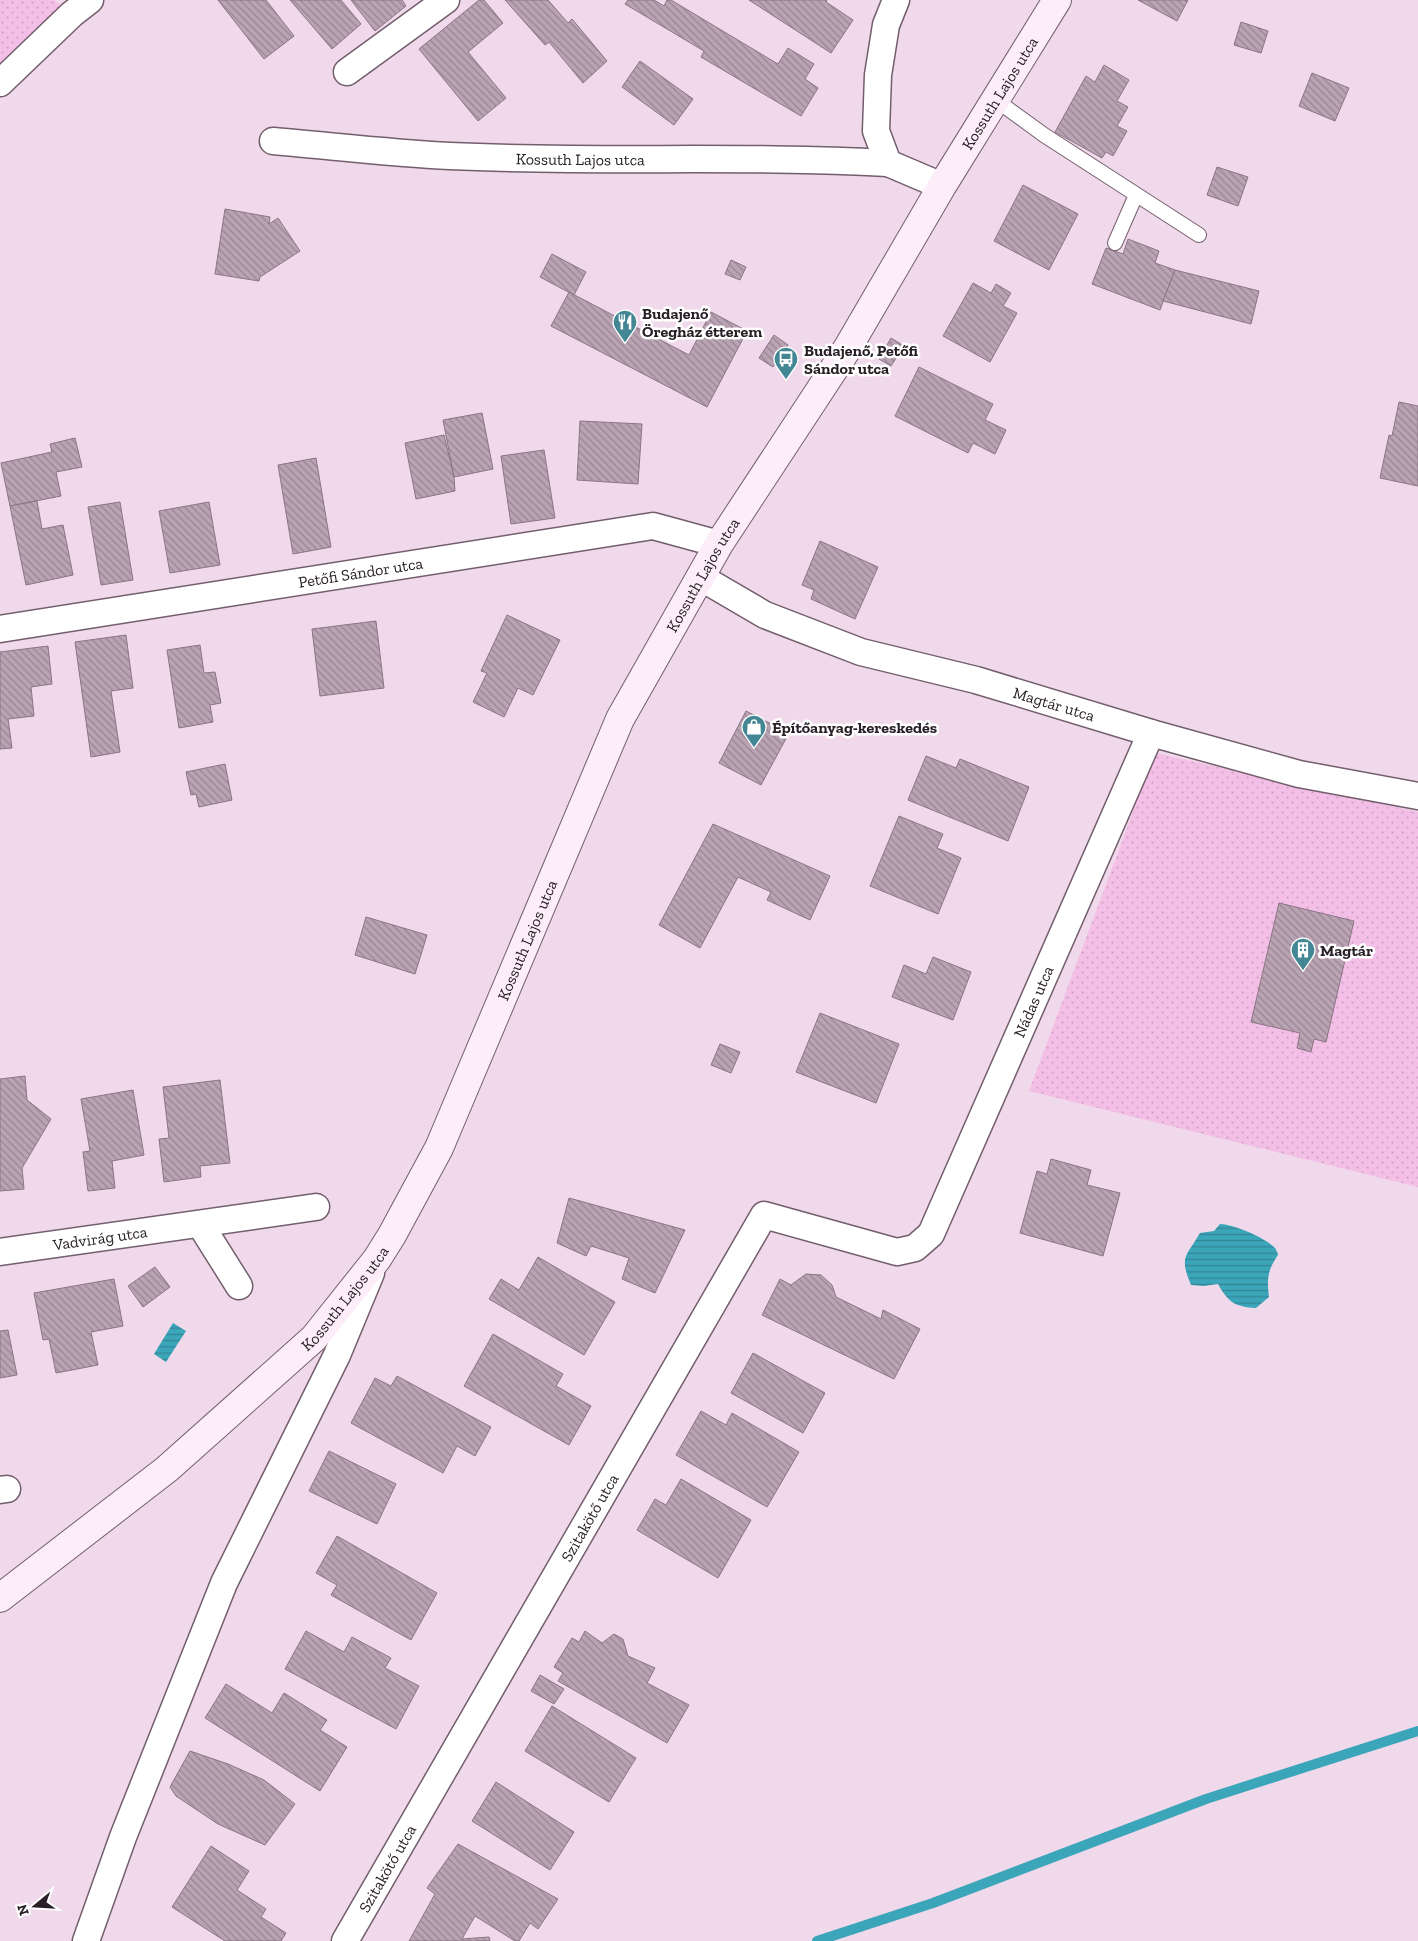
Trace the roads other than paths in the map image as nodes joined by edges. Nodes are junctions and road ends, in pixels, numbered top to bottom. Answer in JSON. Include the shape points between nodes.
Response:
{"nodes":[{"id":1,"x":90,"y":0,"type":"edge"},
{"id":2,"x":446,"y":0,"type":"edge"},
{"id":3,"x":896,"y":0,"type":"edge"},
{"id":4,"x":1058,"y":0,"type":"edge"},
{"id":5,"x":347,"y":72,"type":"dead end"},
{"id":6,"x":0,"y":83,"type":"edge"},
{"id":7,"x":996,"y":100,"type":"junction"},
{"id":8,"x":273,"y":141,"type":"dead end"},
{"id":9,"x":888,"y":163,"type":"junction"},
{"id":10,"x":942,"y":186,"type":"junction"},
{"id":11,"x":1136,"y":195,"type":"junction"},
{"id":12,"x":1199,"y":235,"type":"dead end"},
{"id":13,"x":1115,"y":243,"type":"dead end"},
{"id":14,"x":719,"y":544,"type":"junction"},
{"id":15,"x":700,"y":576,"type":"junction"},
{"id":16,"x":0,"y":629,"type":"edge"},
{"id":17,"x":1151,"y":733,"type":"junction"},
{"id":18,"x":1418,"y":796,"type":"edge"},
{"id":19,"x":316,"y":1207,"type":"dead end"},
{"id":20,"x":200,"y":1224,"type":"junction"},
{"id":21,"x":0,"y":1252,"type":"edge"},
{"id":22,"x":897,"y":1252,"type":"joint"},
{"id":23,"x":377,"y":1259,"type":"junction"},
{"id":24,"x":239,"y":1286,"type":"dead end"},
{"id":25,"x":0,"y":1598,"type":"edge"},
{"id":26,"x":86,"y":1941,"type":"edge"},
{"id":27,"x":345,"y":1941,"type":"edge"}],
"edges":[{"from":1,"to":6,"type":"street"},
{"from":2,"to":5,"type":"street"},
{"from":3,"to":9,"type":"street","via":[[886,24],[878,75],[876,131]]},
{"from":4,"to":7,"type":"main road","name":"Kossuth Lajos utca"},
{"from":7,"to":10,"type":"main road","name":"Kossuth Lajos utca"},
{"from":7,"to":11,"type":"lane"},
{"from":8,"to":9,"type":"street","name":"Kossuth Lajos utca","via":[[449,156],[814,159]]},
{"from":9,"to":10,"type":"street","name":"Kossuth Lajos utca"},
{"from":10,"to":14,"type":"main road","name":"Kossuth Lajos utca","via":[[847,349]]},
{"from":11,"to":12,"type":"lane"},
{"from":11,"to":13,"type":"lane"},
{"from":14,"to":15,"type":"main road","name":"Kossuth Lajos utca"},
{"from":14,"to":16,"type":"street","name":"Petőfi Sándor utca","via":[[653,526]]},
{"from":15,"to":17,"type":"street","name":"Magtár utca","via":[[765,615],[861,652],[976,680]]},
{"from":15,"to":23,"type":"main road","name":"Kossuth Lajos utca","via":[[620,720],[440,1148]]},
{"from":17,"to":18,"type":"street","name":"Magtár utca","via":[[1299,774]]},
{"from":17,"to":22,"type":"street","name":"Nádas utca","via":[[931,1234],[915,1248]]},
{"from":19,"to":20,"type":"street","name":"Vadvirág utca"},
{"from":20,"to":21,"type":"street","name":"Vadvirág utca"},
{"from":20,"to":24,"type":"street"},
{"from":22,"to":27,"type":"street","name":"Szitakötő utca","via":[[764,1215]]},
{"from":23,"to":25,"type":"main road","name":"Kossuth Lajos utca","via":[[314,1338],[168,1469]]},
{"from":23,"to":26,"type":"street","via":[[337,1355],[224,1583]]}]}
